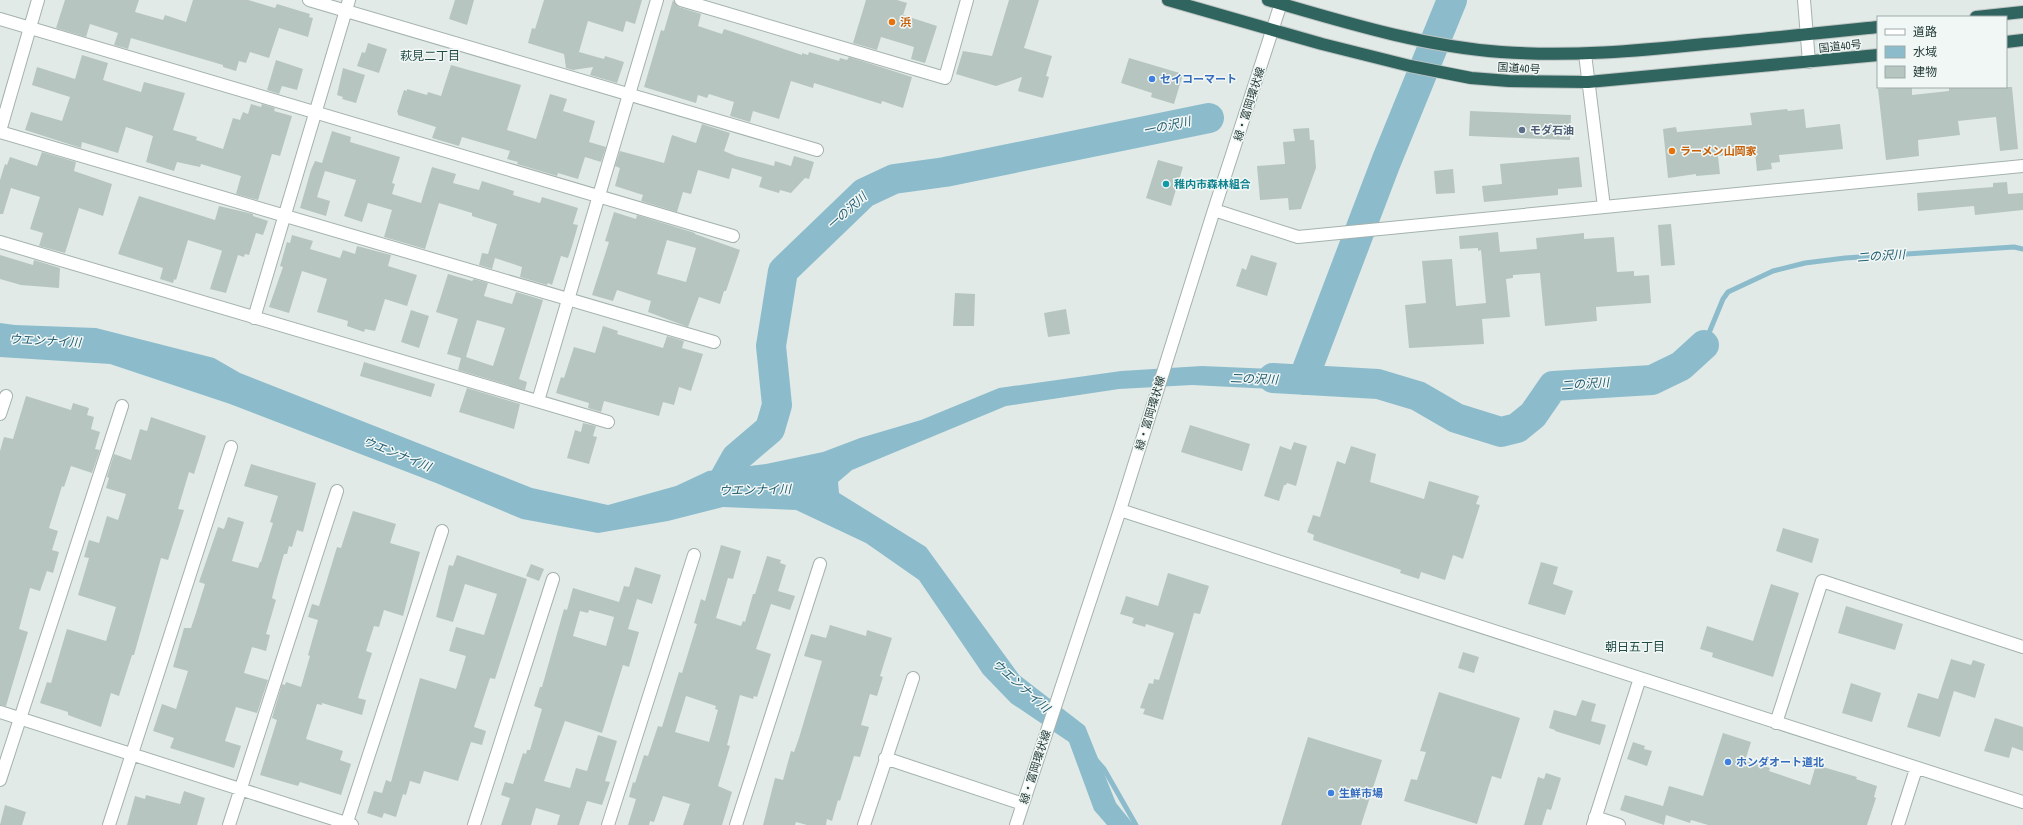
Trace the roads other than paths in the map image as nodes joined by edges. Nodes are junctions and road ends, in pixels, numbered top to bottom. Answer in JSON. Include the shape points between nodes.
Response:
{"nodes":[{"id":1,"x":38,"y":0,"type":"edge"},
{"id":2,"x":309,"y":0,"type":"edge"},
{"id":3,"x":657,"y":0,"type":"edge"},
{"id":4,"x":681,"y":0,"type":"edge"},
{"id":5,"x":967,"y":0,"type":"edge"},
{"id":6,"x":1168,"y":0,"type":"edge"},
{"id":7,"x":1268,"y":0,"type":"edge"},
{"id":8,"x":1804,"y":0,"type":"edge"},
{"id":9,"x":1282,"y":2,"type":"edge"},
{"id":10,"x":347,"y":5,"type":"edge"},
{"id":11,"x":2023,"y":12,"type":"edge"},
{"id":12,"x":1985,"y":16,"type":"edge"},
{"id":13,"x":0,"y":20,"type":"edge"},
{"id":14,"x":1877,"y":27,"type":"edge"},
{"id":15,"x":30,"y":28,"type":"junction"},
{"id":16,"x":1273,"y":30,"type":"junction"},
{"id":17,"x":1807,"y":35,"type":"junction"},
{"id":18,"x":2023,"y":40,"type":"edge"},
{"id":19,"x":2007,"y":42,"type":"edge"},
{"id":20,"x":1585,"y":54,"type":"junction"},
{"id":21,"x":1877,"y":55,"type":"edge"},
{"id":22,"x":1809,"y":62,"type":"junction"},
{"id":23,"x":1588,"y":82,"type":"junction"},
{"id":24,"x":629,"y":95,"type":"junction"},
{"id":25,"x":315,"y":113,"type":"junction"},
{"id":26,"x":0,"y":131,"type":"edge"},
{"id":27,"x":817,"y":150,"type":"dead end"},
{"id":28,"x":2023,"y":166,"type":"edge"},
{"id":29,"x":599,"y":196,"type":"junction"},
{"id":30,"x":1604,"y":207,"type":"junction"},
{"id":31,"x":1214,"y":210,"type":"junction"},
{"id":32,"x":286,"y":214,"type":"junction"},
{"id":33,"x":733,"y":236,"type":"dead end"},
{"id":34,"x":0,"y":242,"type":"edge"},
{"id":35,"x":569,"y":298,"type":"junction"},
{"id":36,"x":254,"y":318,"type":"junction"},
{"id":37,"x":714,"y":342,"type":"dead end"},
{"id":38,"x":6,"y":396,"type":"dead end"},
{"id":39,"x":538,"y":400,"type":"junction"},
{"id":40,"x":122,"y":406,"type":"dead end"},
{"id":41,"x":0,"y":414,"type":"edge"},
{"id":42,"x":608,"y":422,"type":"dead end"},
{"id":43,"x":231,"y":447,"type":"dead end"},
{"id":44,"x":337,"y":491,"type":"dead end"},
{"id":45,"x":1120,"y":510,"type":"junction"},
{"id":46,"x":442,"y":532,"type":"dead end"},
{"id":47,"x":694,"y":555,"type":"dead end"},
{"id":48,"x":820,"y":564,"type":"dead end"},
{"id":49,"x":553,"y":579,"type":"dead end"},
{"id":50,"x":2023,"y":647,"type":"edge"},
{"id":51,"x":913,"y":678,"type":"dead end"},
{"id":52,"x":1640,"y":678,"type":"junction"},
{"id":53,"x":0,"y":712,"type":"edge"},
{"id":54,"x":20,"y":718,"type":"junction"},
{"id":55,"x":1776,"y":723,"type":"junction"},
{"id":56,"x":132,"y":754,"type":"junction"},
{"id":57,"x":885,"y":758,"type":"junction"},
{"id":58,"x":1916,"y":769,"type":"junction"},
{"id":59,"x":0,"y":780,"type":"edge"},
{"id":60,"x":241,"y":789,"type":"junction"},
{"id":61,"x":2023,"y":802,"type":"edge"},
{"id":62,"x":1023,"y":804,"type":"junction"},
{"id":63,"x":1594,"y":821,"type":"edge"},
{"id":64,"x":348,"y":824,"type":"edge"},
{"id":65,"x":108,"y":825,"type":"edge"},
{"id":66,"x":229,"y":825,"type":"edge"},
{"id":67,"x":474,"y":825,"type":"edge"},
{"id":68,"x":608,"y":825,"type":"edge"},
{"id":69,"x":736,"y":825,"type":"edge"},
{"id":70,"x":864,"y":825,"type":"edge"},
{"id":71,"x":1016,"y":825,"type":"edge"},
{"id":72,"x":1619,"y":825,"type":"edge"},
{"id":73,"x":1898,"y":825,"type":"edge"}],
"edges":[{"from":1,"to":15,"type":"street"},
{"from":2,"to":10,"type":"street"},
{"from":3,"to":24,"type":"street"},
{"from":4,"to":5,"type":"street","via":[[945,78]]},
{"from":6,"to":16,"type":"highway","name":"国道40号"},
{"from":7,"to":9,"type":"highway","name":"国道40号"},
{"from":8,"to":17,"type":"street"},
{"from":9,"to":16,"type":"street","name":"緑・富岡環状線"},
{"from":9,"to":20,"type":"highway","name":"国道40号","via":[[1391,34],[1468,48],[1500,52]]},
{"from":10,"to":24,"type":"street"},
{"from":10,"to":25,"type":"street"},
{"from":11,"to":12,"type":"highway"},
{"from":13,"to":15,"type":"street"},
{"from":14,"to":17,"type":"highway","name":"国道40号"},
{"from":15,"to":25,"type":"street"},
{"from":15,"to":26,"type":"street"},
{"from":16,"to":23,"type":"highway","name":"国道40号","via":[[1383,60],[1471,78]]},
{"from":16,"to":31,"type":"street","name":"緑・富岡環状線"},
{"from":17,"to":20,"type":"highway","name":"国道40号"},
{"from":17,"to":22,"type":"street"},
{"from":18,"to":19,"type":"highway"},
{"from":20,"to":23,"type":"street"},
{"from":21,"to":22,"type":"highway","name":"国道40号"},
{"from":22,"to":23,"type":"highway","name":"国道40号"},
{"from":23,"to":30,"type":"street"},
{"from":24,"to":27,"type":"street"},
{"from":24,"to":29,"type":"street"},
{"from":25,"to":29,"type":"street"},
{"from":25,"to":32,"type":"street"},
{"from":26,"to":32,"type":"street"},
{"from":28,"to":30,"type":"street"},
{"from":29,"to":33,"type":"street"},
{"from":29,"to":35,"type":"street"},
{"from":30,"to":31,"type":"street","via":[[1298,237]]},
{"from":31,"to":45,"type":"street","name":"緑・富岡環状線"},
{"from":32,"to":35,"type":"street"},
{"from":32,"to":36,"type":"street"},
{"from":34,"to":36,"type":"street"},
{"from":35,"to":37,"type":"street"},
{"from":35,"to":39,"type":"street"},
{"from":36,"to":39,"type":"street"},
{"from":38,"to":41,"type":"street"},
{"from":39,"to":42,"type":"street"},
{"from":40,"to":54,"type":"street"},
{"from":43,"to":56,"type":"street"},
{"from":44,"to":60,"type":"street"},
{"from":45,"to":52,"type":"street"},
{"from":45,"to":62,"type":"street","name":"緑・富岡環状線"},
{"from":46,"to":64,"type":"street"},
{"from":47,"to":68,"type":"street"},
{"from":48,"to":69,"type":"street"},
{"from":49,"to":67,"type":"street"},
{"from":50,"to":55,"type":"street","via":[[1822,581]]},
{"from":51,"to":57,"type":"street"},
{"from":52,"to":55,"type":"street"},
{"from":52,"to":63,"type":"street"},
{"from":53,"to":54,"type":"street"},
{"from":54,"to":56,"type":"street"},
{"from":54,"to":59,"type":"street"},
{"from":55,"to":58,"type":"street"},
{"from":56,"to":60,"type":"street"},
{"from":56,"to":65,"type":"street"},
{"from":57,"to":62,"type":"street"},
{"from":57,"to":70,"type":"street"},
{"from":58,"to":61,"type":"street"},
{"from":58,"to":73,"type":"street"},
{"from":60,"to":64,"type":"street"},
{"from":60,"to":66,"type":"street"},
{"from":62,"to":71,"type":"street","name":"緑・富岡環状線"},
{"from":63,"to":72,"type":"street"}]}
